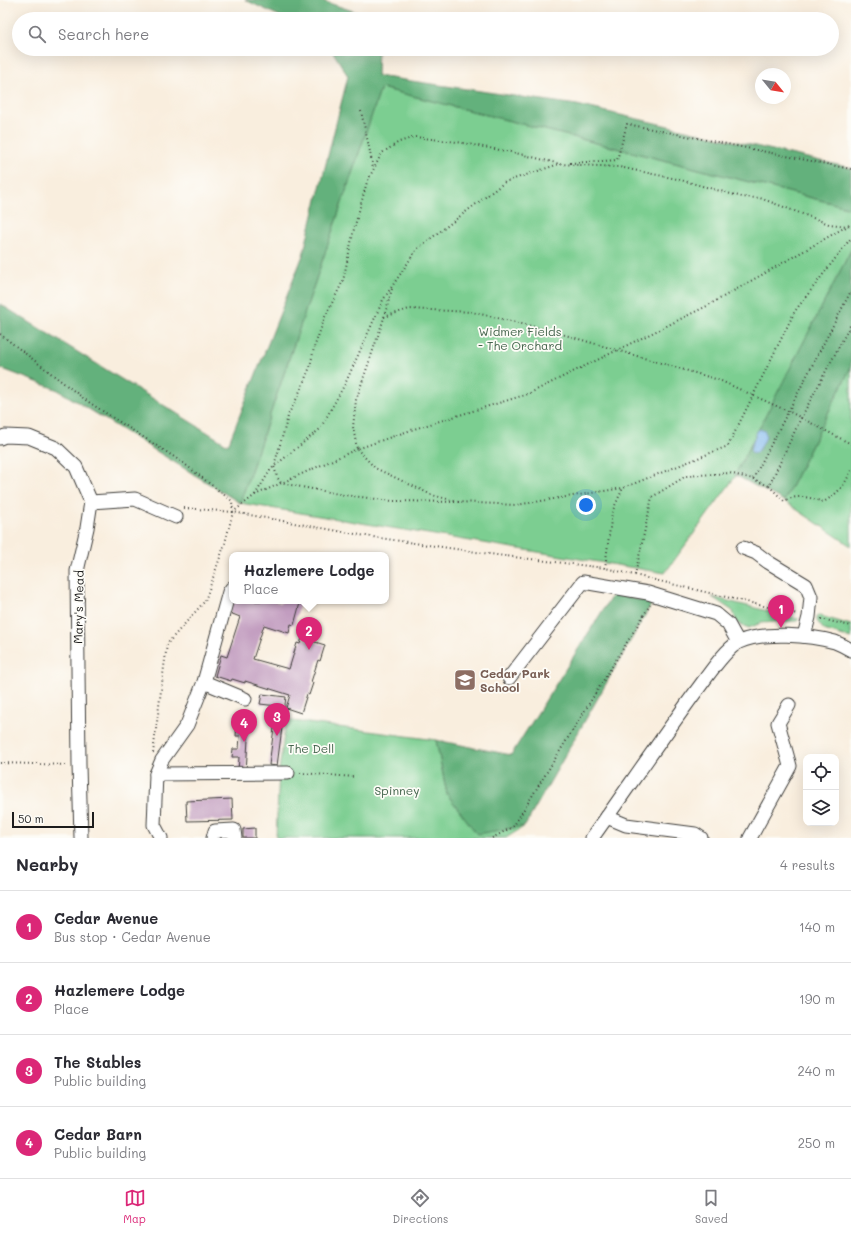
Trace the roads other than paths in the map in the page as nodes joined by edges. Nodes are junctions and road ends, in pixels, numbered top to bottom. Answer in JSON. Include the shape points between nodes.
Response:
{"nodes":[{"id":1,"x":0,"y":438,"type":"edge"},
{"id":2,"x":91,"y":502,"type":"junction"},
{"id":3,"x":176,"y":517,"type":"road end"},
{"id":4,"x":743,"y":548,"type":"dead end"},
{"id":5,"x":229,"y":592,"type":"edge"},
{"id":6,"x":804,"y":636,"type":"junction"},
{"id":7,"x":738,"y":642,"type":"junction"},
{"id":8,"x":851,"y":650,"type":"edge"},
{"id":9,"x":509,"y":678,"type":"dead end"},
{"id":10,"x":204,"y":682,"type":"junction"},
{"id":11,"x":245,"y":700,"type":"dead end"},
{"id":12,"x":789,"y":705,"type":"dead end"},
{"id":13,"x":288,"y":773,"type":"road end"},
{"id":14,"x":156,"y":774,"type":"junction"},
{"id":15,"x":607,"y":817,"type":"junction"},
{"id":16,"x":81,"y":838,"type":"edge"},
{"id":17,"x":161,"y":838,"type":"edge"},
{"id":18,"x":212,"y":838,"type":"edge"},
{"id":19,"x":235,"y":838,"type":"edge"},
{"id":20,"x":592,"y":838,"type":"edge"},
{"id":21,"x":701,"y":838,"type":"edge"},
{"id":22,"x":750,"y":838,"type":"edge"}],
"edges":[{"from":1,"to":2,"type":"street","via":[[29,437],[56,448],[76,467]]},
{"from":2,"to":3,"type":"street","via":[[135,499]]},
{"from":2,"to":16,"type":"street","name":"Mary's Mead","via":[[77,571]]},
{"from":4,"to":6,"type":"street","via":[[806,585],[811,597]]},
{"from":5,"to":10,"type":"street"},
{"from":6,"to":7,"type":"street","via":[[782,634]]},
{"from":6,"to":8,"type":"street","via":[[836,642]]},
{"from":7,"to":9,"type":"street","via":[[728,624],[716,614],[648,594],[583,582]]},
{"from":7,"to":15,"type":"street","via":[[717,663]]},
{"from":10,"to":11,"type":"street"},
{"from":10,"to":14,"type":"street","via":[[187,725],[162,760]]},
{"from":12,"to":22,"type":"street","via":[[778,723],[790,766]]},
{"from":13,"to":14,"type":"street"},
{"from":14,"to":17,"type":"street","via":[[154,825]]},
{"from":15,"to":20,"type":"street"},
{"from":15,"to":21,"type":"street","via":[[626,825],[695,834]]},
{"from":18,"to":19,"type":"street","via":[[215,831],[234,830]]}]}
